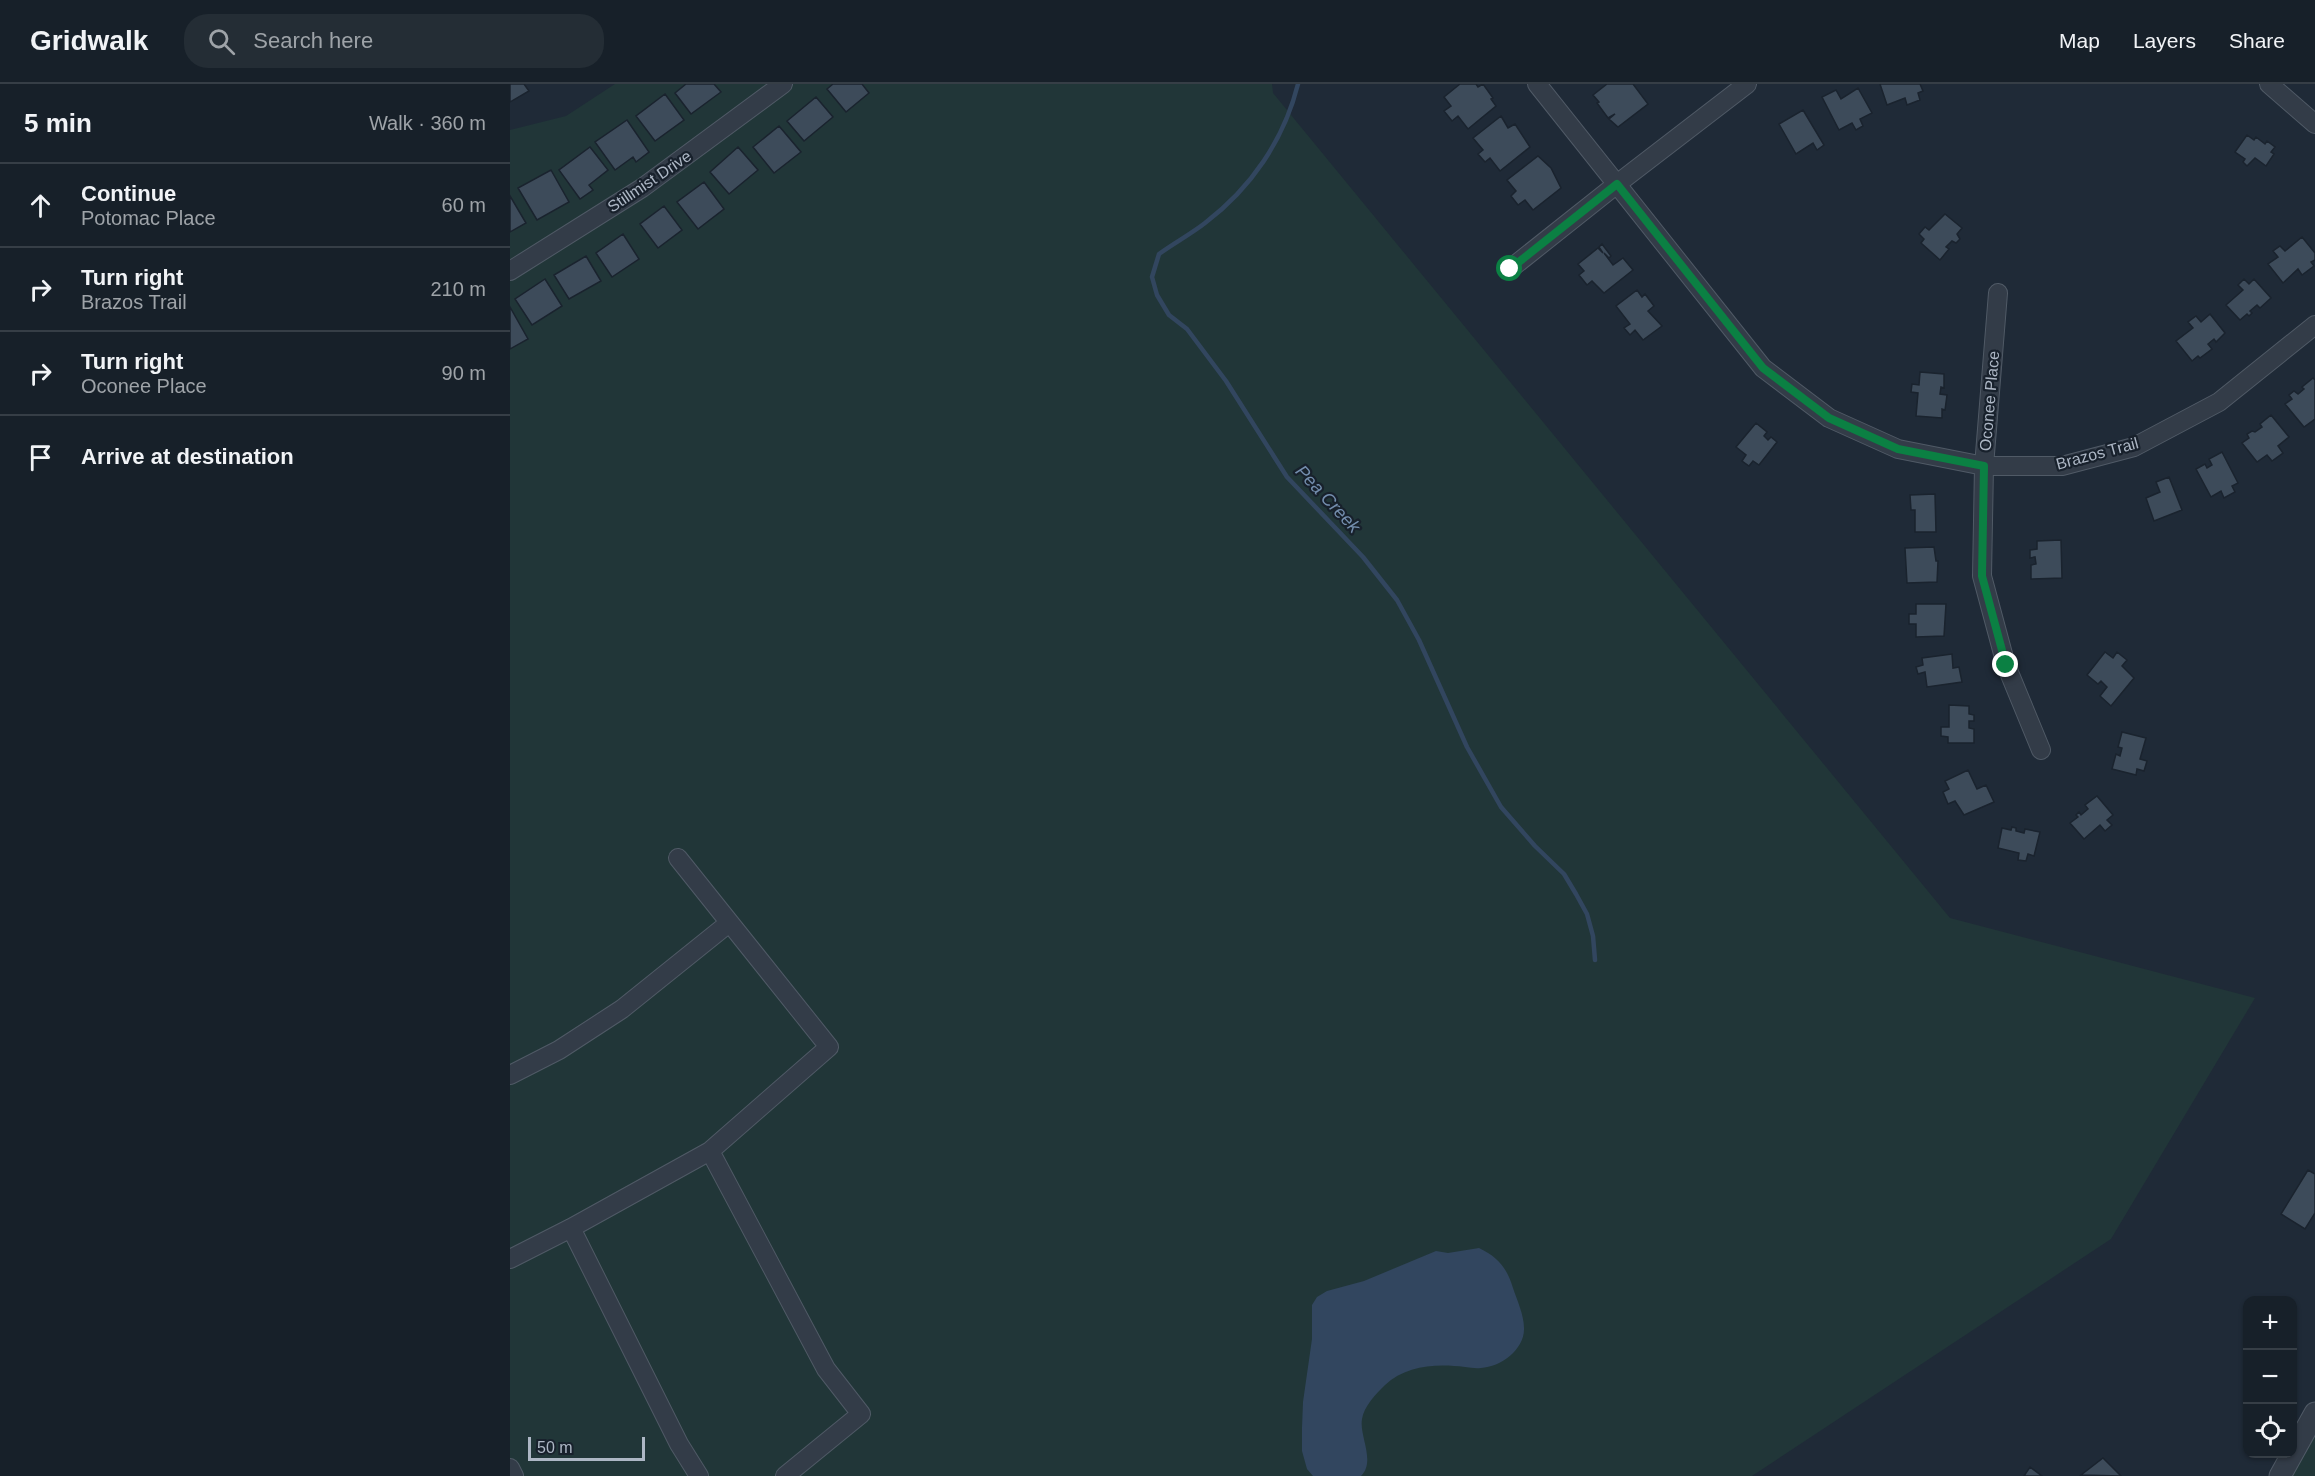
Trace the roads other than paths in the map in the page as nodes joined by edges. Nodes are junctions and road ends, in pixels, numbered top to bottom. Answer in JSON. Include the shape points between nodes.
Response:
{"nodes":[{"id":1,"x":783,"y":84,"type":"edge"},
{"id":2,"x":1538,"y":84,"type":"edge"},
{"id":3,"x":1747,"y":84,"type":"edge"},
{"id":4,"x":2269,"y":84,"type":"edge"},
{"id":5,"x":2315,"y":124,"type":"edge"},
{"id":6,"x":1617,"y":184,"type":"junction"},
{"id":7,"x":1510,"y":269,"type":"dead end"},
{"id":8,"x":510,"y":271,"type":"edge"},
{"id":9,"x":1998,"y":293,"type":"dead end"},
{"id":10,"x":2315,"y":325,"type":"edge"},
{"id":11,"x":1984,"y":466,"type":"junction"},
{"id":12,"x":2041,"y":750,"type":"dead end"},
{"id":13,"x":678,"y":858,"type":"dead end"},
{"id":14,"x":729,"y":923,"type":"junction"},
{"id":15,"x":510,"y":1075,"type":"edge"},
{"id":16,"x":710,"y":1151,"type":"junction"},
{"id":17,"x":571,"y":1228,"type":"junction"},
{"id":18,"x":510,"y":1259,"type":"edge"},
{"id":19,"x":2312,"y":1426,"type":"edge"},
{"id":20,"x":510,"y":1468,"type":"edge"},
{"id":21,"x":514,"y":1476,"type":"edge"},
{"id":22,"x":699,"y":1476,"type":"edge"},
{"id":23,"x":785,"y":1476,"type":"edge"},
{"id":24,"x":2280,"y":1476,"type":"edge"}],
"edges":[{"from":1,"to":8,"type":"street","name":"Stillmist Drive","via":[[642,188]]},
{"from":2,"to":6,"type":"street","name":"Brazos Trail"},
{"from":3,"to":6,"type":"street"},
{"from":4,"to":5,"type":"street"},
{"from":6,"to":7,"type":"street"},
{"from":6,"to":11,"type":"street","name":"Brazos Trail","via":[[1772,375],[1829,418],[1898,449]]},
{"from":9,"to":11,"type":"street","name":"Oconee Place"},
{"from":10,"to":11,"type":"street","name":"Brazos Trail","via":[[2219,402],[2134,447],[2062,466]]},
{"from":11,"to":12,"type":"street","name":"Oconee Place","via":[[1982,576],[2006,665]]},
{"from":13,"to":14,"type":"street"},
{"from":14,"to":15,"type":"street","via":[[622,1009],[560,1050]]},
{"from":14,"to":16,"type":"street","via":[[829,1047]]},
{"from":16,"to":17,"type":"street"},
{"from":16,"to":23,"type":"street","via":[[826,1369],[861,1414]]},
{"from":17,"to":18,"type":"street"},
{"from":17,"to":22,"type":"street","via":[[679,1444]]},
{"from":19,"to":24,"type":"street"},
{"from":20,"to":21,"type":"street"}]}
